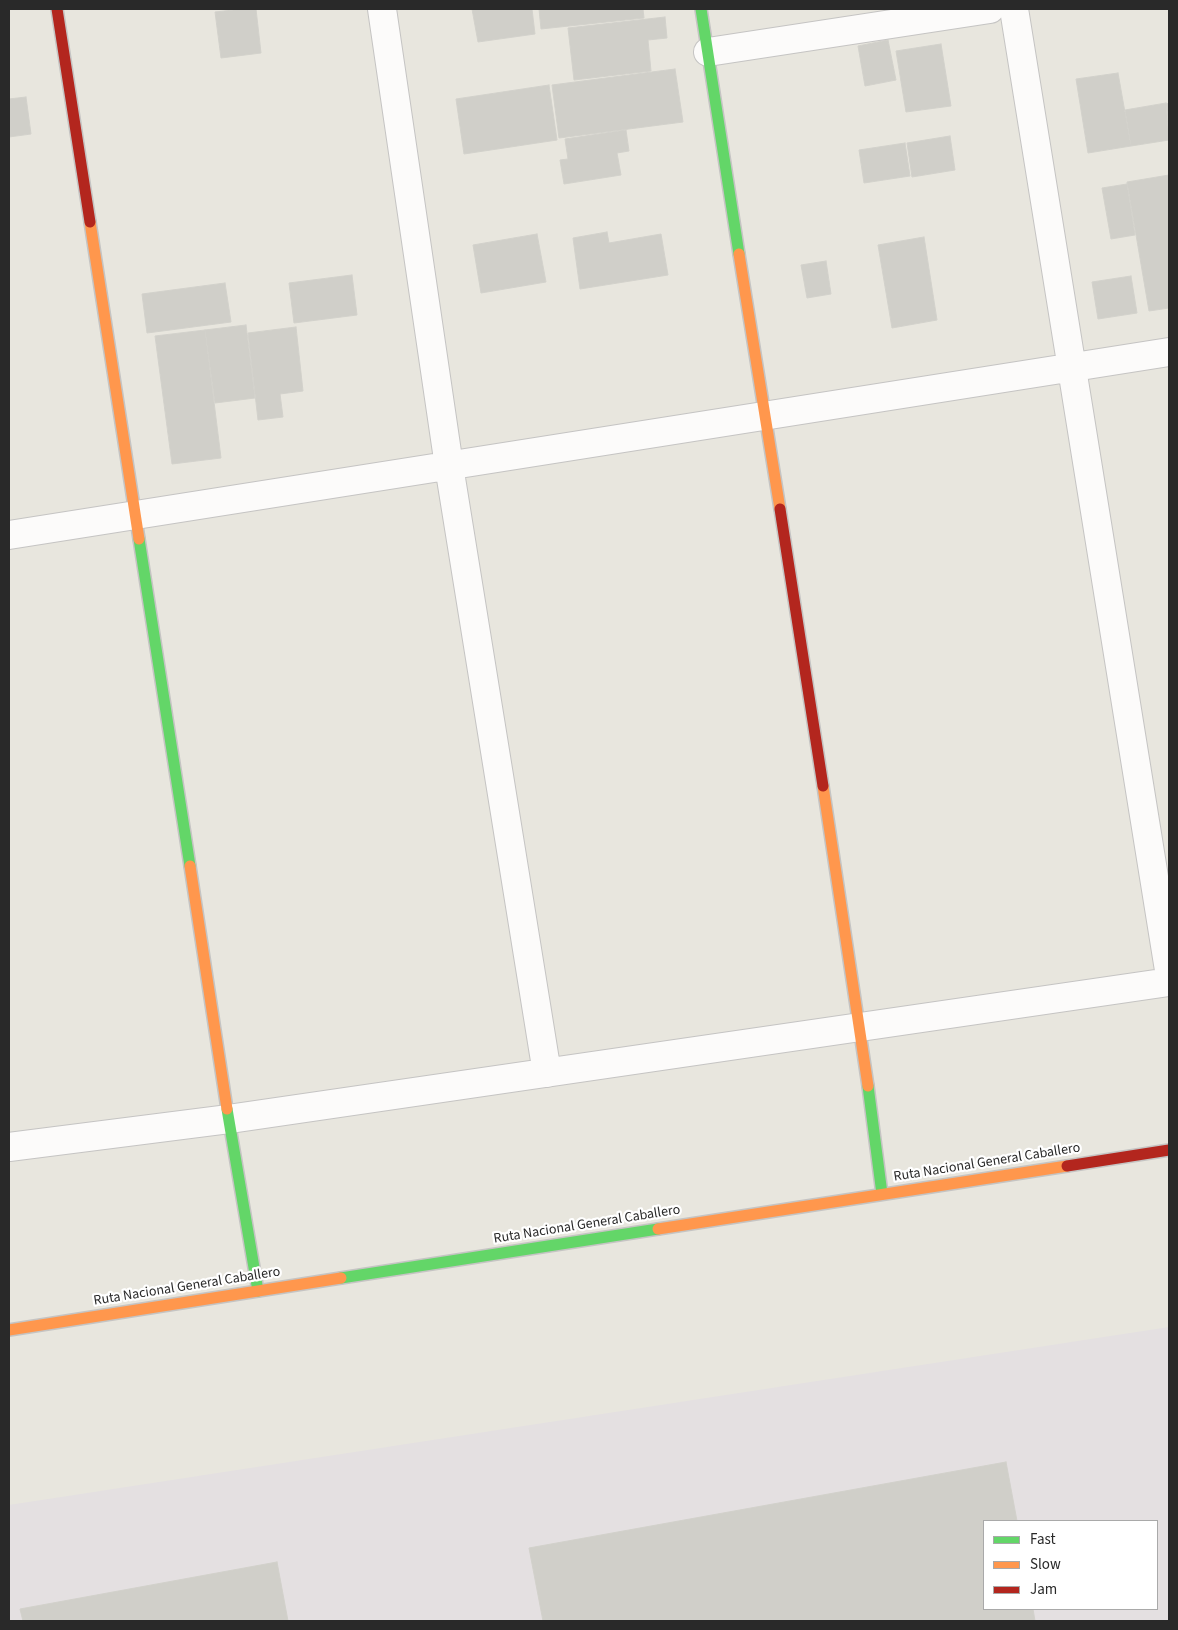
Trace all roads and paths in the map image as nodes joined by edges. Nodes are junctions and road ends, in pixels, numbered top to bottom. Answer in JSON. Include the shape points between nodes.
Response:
{"nodes":[{"id":1,"x":57,"y":9,"type":"edge"},
{"id":2,"x":382,"y":9,"type":"edge"},
{"id":3,"x":701,"y":9,"type":"edge"},
{"id":4,"x":990,"y":9,"type":"edge"},
{"id":5,"x":1014,"y":9,"type":"edge"},
{"id":6,"x":708,"y":52,"type":"junction"},
{"id":7,"x":1169,"y":352,"type":"edge"},
{"id":8,"x":1072,"y":367,"type":"junction"},
{"id":9,"x":765,"y":416,"type":"junction"},
{"id":10,"x":449,"y":466,"type":"junction"},
{"id":11,"x":135,"y":515,"type":"junction"},
{"id":12,"x":9,"y":535,"type":"edge"},
{"id":13,"x":1169,"y":970,"type":"edge"},
{"id":14,"x":1169,"y":982,"type":"edge"},
{"id":15,"x":861,"y":1027,"type":"junction"},
{"id":16,"x":547,"y":1073,"type":"junction"},
{"id":17,"x":229,"y":1119,"type":"junction"},
{"id":18,"x":9,"y":1147,"type":"edge"},
{"id":19,"x":1169,"y":1150,"type":"edge"},
{"id":20,"x":882,"y":1194,"type":"junction"},
{"id":21,"x":258,"y":1291,"type":"junction"},
{"id":22,"x":9,"y":1330,"type":"edge"}],
"edges":[{"from":1,"to":11,"type":"main road"},
{"from":2,"to":10,"type":"street"},
{"from":3,"to":6,"type":"main road"},
{"from":4,"to":6,"type":"street"},
{"from":5,"to":8,"type":"street"},
{"from":6,"to":9,"type":"main road"},
{"from":7,"to":8,"type":"street"},
{"from":8,"to":9,"type":"street"},
{"from":8,"to":13,"type":"street"},
{"from":9,"to":10,"type":"street"},
{"from":9,"to":15,"type":"main road"},
{"from":10,"to":11,"type":"street"},
{"from":10,"to":16,"type":"street"},
{"from":11,"to":12,"type":"street"},
{"from":11,"to":17,"type":"main road"},
{"from":14,"to":15,"type":"street"},
{"from":15,"to":16,"type":"street"},
{"from":15,"to":20,"type":"main road"},
{"from":16,"to":17,"type":"street"},
{"from":17,"to":18,"type":"street"},
{"from":17,"to":21,"type":"main road"},
{"from":19,"to":20,"type":"main road","name":"Ruta Nacional General Caballero"},
{"from":20,"to":21,"type":"main road","name":"Ruta Nacional General Caballero"},
{"from":21,"to":22,"type":"main road","name":"Ruta Nacional General Caballero"}]}
